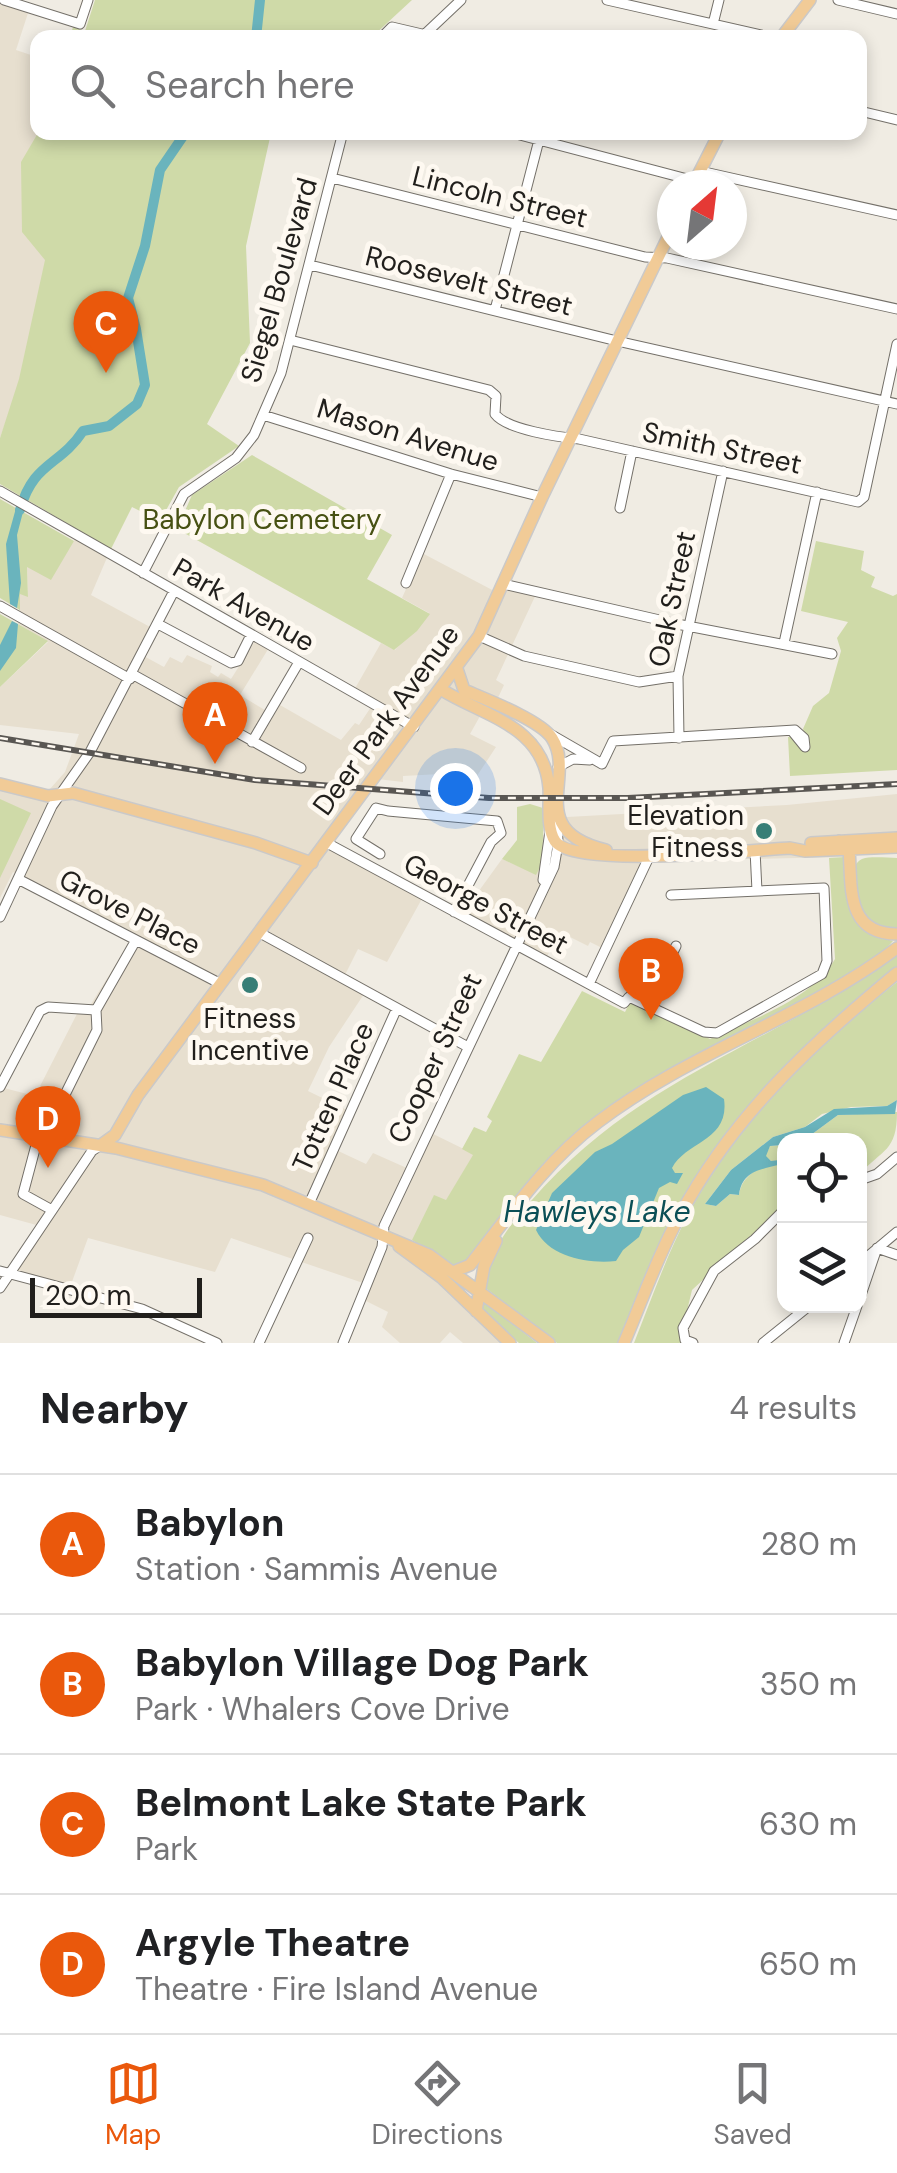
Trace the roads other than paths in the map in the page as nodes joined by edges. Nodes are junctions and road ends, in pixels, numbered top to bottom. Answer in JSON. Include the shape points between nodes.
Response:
{"nodes":[{"id":1,"x":4,"y":0,"type":"edge"},
{"id":2,"x":88,"y":0,"type":"edge"},
{"id":3,"x":461,"y":0,"type":"edge"},
{"id":4,"x":607,"y":0,"type":"edge"},
{"id":5,"x":718,"y":0,"type":"edge"},
{"id":6,"x":810,"y":0,"type":"edge"},
{"id":7,"x":838,"y":0,"type":"edge"},
{"id":8,"x":897,"y":14,"type":"edge"},
{"id":9,"x":713,"y":24,"type":"junction"},
{"id":10,"x":429,"y":30,"type":"edge"},
{"id":11,"x":741,"y":30,"type":"edge"},
{"id":12,"x":785,"y":30,"type":"edge"},
{"id":13,"x":867,"y":113,"type":"edge"},
{"id":14,"x":897,"y":120,"type":"edge"},
{"id":15,"x":340,"y":140,"type":"edge"},
{"id":16,"x":539,"y":140,"type":"joint"},
{"id":17,"x":716,"y":140,"type":"edge"},
{"id":18,"x":660,"y":170,"type":"edge"},
{"id":19,"x":701,"y":170,"type":"edge"},
{"id":20,"x":332,"y":178,"type":"junction"},
{"id":21,"x":747,"y":188,"type":"edge"},
{"id":22,"x":897,"y":215,"type":"edge"},
{"id":23,"x":517,"y":224,"type":"junction"},
{"id":24,"x":657,"y":257,"type":"edge"},
{"id":25,"x":657,"y":259,"type":"edge"},
{"id":26,"x":672,"y":260,"type":"edge"},
{"id":27,"x":310,"y":265,"type":"junction"},
{"id":28,"x":897,"y":309,"type":"edge"},
{"id":29,"x":495,"y":310,"type":"junction"},
{"id":30,"x":290,"y":340,"type":"junction"},
{"id":31,"x":617,"y":341,"type":"junction"},
{"id":32,"x":897,"y":344,"type":"edge"},
{"id":33,"x":884,"y":401,"type":"junction"},
{"id":34,"x":897,"y":404,"type":"edge"},
{"id":35,"x":262,"y":415,"type":"junction"},
{"id":36,"x":572,"y":438,"type":"junction"},
{"id":37,"x":632,"y":451,"type":"junction"},
{"id":38,"x":724,"y":471,"type":"junction"},
{"id":39,"x":451,"y":474,"type":"junction"},
{"id":40,"x":0,"y":491,"type":"edge"},
{"id":41,"x":816,"y":492,"type":"junction"},
{"id":42,"x":542,"y":497,"type":"junction"},
{"id":43,"x":620,"y":508,"type":"dead end"},
{"id":44,"x":143,"y":573,"type":"junction"},
{"id":45,"x":406,"y":583,"type":"dead end"},
{"id":46,"x":504,"y":584,"type":"junction"},
{"id":47,"x":174,"y":591,"type":"junction"},
{"id":48,"x":0,"y":606,"type":"edge"},
{"id":49,"x":158,"y":624,"type":"junction"},
{"id":50,"x":688,"y":624,"type":"junction"},
{"id":51,"x":251,"y":635,"type":"junction"},
{"id":52,"x":479,"y":636,"type":"junction"},
{"id":53,"x":784,"y":644,"type":"junction"},
{"id":54,"x":832,"y":654,"type":"dead end"},
{"id":55,"x":299,"y":662,"type":"junction"},
{"id":56,"x":457,"y":669,"type":"junction"},
{"id":57,"x":678,"y":676,"type":"junction"},
{"id":58,"x":131,"y":677,"type":"junction"},
{"id":59,"x":444,"y":688,"type":"junction"},
{"id":60,"x":502,"y":709,"type":"junction"},
{"id":61,"x":414,"y":727,"type":"junction"},
{"id":62,"x":792,"y":731,"type":"dead end"},
{"id":63,"x":679,"y":738,"type":"junction"},
{"id":64,"x":554,"y":739,"type":"junction"},
{"id":65,"x":252,"y":742,"type":"junction"},
{"id":66,"x":542,"y":761,"type":"junction"},
{"id":67,"x":597,"y":762,"type":"junction"},
{"id":68,"x":558,"y":767,"type":"junction"},
{"id":69,"x":301,"y":768,"type":"dead end"},
{"id":70,"x":0,"y":784,"type":"edge"},
{"id":71,"x":60,"y":794,"type":"junction"},
{"id":72,"x":557,"y":806,"type":"junction"},
{"id":73,"x":550,"y":819,"type":"junction"},
{"id":74,"x":327,"y":844,"type":"junction"},
{"id":75,"x":558,"y":844,"type":"junction"},
{"id":76,"x":895,"y":844,"type":"edge"},
{"id":77,"x":844,"y":845,"type":"junction"},
{"id":78,"x":584,"y":848,"type":"junction"},
{"id":79,"x":755,"y":850,"type":"junction"},
{"id":80,"x":380,"y":854,"type":"dead end"},
{"id":81,"x":549,"y":854,"type":"junction"},
{"id":82,"x":650,"y":855,"type":"junction"},
{"id":83,"x":312,"y":863,"type":"junction"},
{"id":84,"x":554,"y":866,"type":"junction"},
{"id":85,"x":850,"y":870,"type":"junction"},
{"id":86,"x":18,"y":879,"type":"junction"},
{"id":87,"x":758,"y":890,"type":"junction"},
{"id":88,"x":671,"y":895,"type":"dead end"},
{"id":89,"x":536,"y":902,"type":"junction"},
{"id":90,"x":454,"y":912,"type":"junction"},
{"id":91,"x":0,"y":917,"type":"edge"},
{"id":92,"x":260,"y":933,"type":"junction"},
{"id":93,"x":897,"y":934,"type":"edge"},
{"id":94,"x":136,"y":940,"type":"junction"},
{"id":95,"x":516,"y":945,"type":"junction"},
{"id":96,"x":676,"y":946,"type":"dead end"},
{"id":97,"x":897,"y":948,"type":"edge"},
{"id":98,"x":897,"y":974,"type":"edge"},
{"id":99,"x":221,"y":984,"type":"junction"},
{"id":100,"x":589,"y":984,"type":"junction"},
{"id":101,"x":648,"y":1006,"type":"junction"},
{"id":102,"x":397,"y":1008,"type":"junction"},
{"id":103,"x":96,"y":1010,"type":"junction"},
{"id":104,"x":468,"y":1047,"type":"junction"},
{"id":105,"x":669,"y":1078,"type":"junction"},
{"id":106,"x":0,"y":1088,"type":"edge"},
{"id":107,"x":0,"y":1130,"type":"edge"},
{"id":108,"x":42,"y":1135,"type":"junction"},
{"id":109,"x":101,"y":1145,"type":"junction"},
{"id":110,"x":897,"y":1156,"type":"edge"},
{"id":111,"x":867,"y":1178,"type":"edge"},
{"id":112,"x":309,"y":1204,"type":"junction"},
{"id":113,"x":52,"y":1210,"type":"junction"},
{"id":114,"x":777,"y":1217,"type":"edge"},
{"id":115,"x":897,"y":1232,"type":"edge"},
{"id":116,"x":383,"y":1236,"type":"junction"},
{"id":117,"x":308,"y":1238,"type":"dead end"},
{"id":118,"x":878,"y":1248,"type":"junction"},
{"id":119,"x":897,"y":1255,"type":"edge"},
{"id":120,"x":867,"y":1257,"type":"edge"},
{"id":121,"x":455,"y":1271,"type":"junction"},
{"id":122,"x":4,"y":1272,"type":"edge"},
{"id":123,"x":867,"y":1279,"type":"edge"},
{"id":124,"x":0,"y":1288,"type":"edge"},
{"id":125,"x":478,"y":1289,"type":"junction"},
{"id":126,"x":476,"y":1310,"type":"junction"},
{"id":127,"x":800,"y":1313,"type":"edge"},
{"id":128,"x":855,"y":1313,"type":"edge"},
{"id":129,"x":217,"y":1343,"type":"edge"},
{"id":130,"x":259,"y":1343,"type":"edge"},
{"id":131,"x":342,"y":1343,"type":"edge"},
{"id":132,"x":510,"y":1343,"type":"edge"},
{"id":133,"x":549,"y":1343,"type":"edge"},
{"id":134,"x":627,"y":1343,"type":"edge"},
{"id":135,"x":693,"y":1343,"type":"edge"},
{"id":136,"x":764,"y":1343,"type":"edge"},
{"id":137,"x":844,"y":1343,"type":"edge"}],
"edges":[{"from":1,"to":2,"type":"street","via":[[80,24]]},
{"from":3,"to":10,"type":"street"},
{"from":4,"to":9,"type":"street"},
{"from":5,"to":9,"type":"street"},
{"from":6,"to":12,"type":"main road"},
{"from":7,"to":8,"type":"street"},
{"from":9,"to":11,"type":"street"},
{"from":13,"to":14,"type":"street"},
{"from":15,"to":20,"type":"street","name":"Siegel Boulevard"},
{"from":16,"to":18,"type":"street"},
{"from":16,"to":23,"type":"street"},
{"from":17,"to":19,"type":"main road"},
{"from":20,"to":23,"type":"street","name":"Lincoln Street"},
{"from":20,"to":27,"type":"street","name":"Siegel Boulevard"},
{"from":21,"to":22,"type":"street"},
{"from":23,"to":24,"type":"street","name":"Lincoln Street"},
{"from":23,"to":29,"type":"street"},
{"from":25,"to":31,"type":"main road","name":"Deer Park Avenue"},
{"from":26,"to":28,"type":"street","name":"Lincoln Street"},
{"from":27,"to":29,"type":"street","name":"Roosevelt Street"},
{"from":27,"to":30,"type":"street","name":"Siegel Boulevard"},
{"from":29,"to":31,"type":"street","name":"Roosevelt Street"},
{"from":30,"to":35,"type":"street","name":"Siegel Boulevard"},
{"from":30,"to":36,"type":"street","name":"Smith Street","via":[[490,390],[498,419]]},
{"from":31,"to":33,"type":"street","name":"Roosevelt Street"},
{"from":31,"to":36,"type":"main road","name":"Deer Park Avenue"},
{"from":32,"to":33,"type":"street"},
{"from":33,"to":34,"type":"street","name":"Roosevelt Street"},
{"from":33,"to":41,"type":"street","name":"Smith Street","via":[[862,501]]},
{"from":35,"to":39,"type":"street","name":"Mason Avenue"},
{"from":35,"to":44,"type":"street","name":"Siegel Boulevard","via":[[236,458],[184,494]]},
{"from":36,"to":37,"type":"street","name":"Smith Street"},
{"from":36,"to":42,"type":"main road","name":"Deer Park Avenue"},
{"from":37,"to":38,"type":"street","name":"Smith Street"},
{"from":37,"to":43,"type":"street"},
{"from":38,"to":41,"type":"street","name":"Smith Street"},
{"from":38,"to":50,"type":"street","name":"Oak Street"},
{"from":39,"to":42,"type":"street","name":"Mason Avenue"},
{"from":39,"to":45,"type":"street"},
{"from":40,"to":44,"type":"street","name":"Park Avenue"},
{"from":41,"to":53,"type":"street"},
{"from":42,"to":46,"type":"main road","name":"Deer Park Avenue"},
{"from":44,"to":47,"type":"street","name":"Park Avenue"},
{"from":46,"to":50,"type":"street"},
{"from":46,"to":52,"type":"main road","name":"Deer Park Avenue"},
{"from":47,"to":49,"type":"street"},
{"from":47,"to":51,"type":"street","name":"Park Avenue"},
{"from":48,"to":58,"type":"street"},
{"from":49,"to":51,"type":"street","via":[[231,664]]},
{"from":49,"to":58,"type":"street"},
{"from":50,"to":53,"type":"street"},
{"from":50,"to":57,"type":"street","name":"Oak Street"},
{"from":51,"to":55,"type":"street","name":"Park Avenue"},
{"from":52,"to":56,"type":"main road","name":"Deer Park Avenue"},
{"from":52,"to":57,"type":"street","via":[[524,656],[638,682]]},
{"from":53,"to":54,"type":"street"},
{"from":55,"to":61,"type":"street","name":"Park Avenue"},
{"from":55,"to":65,"type":"street"},
{"from":56,"to":59,"type":"main road","name":"Deer Park Avenue"},
{"from":56,"to":60,"type":"main road","via":[[464,690]]},
{"from":57,"to":63,"type":"street","name":"Oak Street"},
{"from":58,"to":65,"type":"street"},
{"from":58,"to":71,"type":"street"},
{"from":59,"to":60,"type":"main road"},
{"from":59,"to":61,"type":"main road","name":"Deer Park Avenue"},
{"from":59,"to":66,"type":"main road","via":[[522,733]]},
{"from":60,"to":64,"type":"main road"},
{"from":61,"to":74,"type":"main road","name":"Deer Park Avenue"},
{"from":62,"to":63,"type":"street"},
{"from":63,"to":67,"type":"street","via":[[614,741]]},
{"from":64,"to":66,"type":"street"},
{"from":64,"to":67,"type":"street"},
{"from":64,"to":68,"type":"main road","name":"Cooper Street"},
{"from":65,"to":69,"type":"street"},
{"from":66,"to":68,"type":"street"},
{"from":66,"to":73,"type":"main road"},
{"from":67,"to":68,"type":"street","via":[[577,758]]},
{"from":68,"to":72,"type":"main road","name":"Cooper Street"},
{"from":70,"to":71,"type":"main road"},
{"from":71,"to":83,"type":"main road"},
{"from":71,"to":86,"type":"street"},
{"from":72,"to":75,"type":"street","name":"Cooper Street"},
{"from":72,"to":78,"type":"main road"},
{"from":73,"to":75,"type":"main road"},
{"from":73,"to":81,"type":"street","name":"Cooper Street"},
{"from":74,"to":83,"type":"main road","name":"Deer Park Avenue"},
{"from":74,"to":90,"type":"street","name":"George Street"},
{"from":75,"to":78,"type":"main road"},
{"from":75,"to":81,"type":"street"},
{"from":75,"to":84,"type":"street","name":"Cooper Street"},
{"from":76,"to":77,"type":"main road"},
{"from":76,"to":85,"type":"main road","via":[[864,854]]},
{"from":77,"to":79,"type":"main road"},
{"from":77,"to":85,"type":"main road"},
{"from":78,"to":82,"type":"main road"},
{"from":78,"to":84,"type":"street"},
{"from":79,"to":82,"type":"main road"},
{"from":79,"to":87,"type":"street"},
{"from":80,"to":90,"type":"street","via":[[356,838],[376,808],[498,820],[501,833]]},
{"from":81,"to":89,"type":"street","name":"Cooper Street"},
{"from":82,"to":100,"type":"street"},
{"from":83,"to":92,"type":"main road","name":"Deer Park Avenue"},
{"from":84,"to":89,"type":"street","name":"Cooper Street"},
{"from":85,"to":93,"type":"main road","via":[[859,916],[874,930]]},
{"from":86,"to":91,"type":"street"},
{"from":86,"to":94,"type":"street","name":"Grove Place"},
{"from":87,"to":88,"type":"street"},
{"from":87,"to":101,"type":"street","via":[[824,888],[822,974],[717,1033]]},
{"from":89,"to":95,"type":"street","name":"Cooper Street"},
{"from":90,"to":95,"type":"street","name":"George Street"},
{"from":92,"to":99,"type":"main road","name":"Deer Park Avenue"},
{"from":92,"to":102,"type":"street"},
{"from":94,"to":99,"type":"street","name":"Grove Place"},
{"from":94,"to":103,"type":"street"},
{"from":95,"to":100,"type":"street","name":"George Street"},
{"from":95,"to":104,"type":"street","name":"Cooper Street"},
{"from":96,"to":101,"type":"street"},
{"from":97,"to":105,"type":"main road","via":[[826,995]]},
{"from":98,"to":134,"type":"main road","via":[[804,1053],[743,1120],[684,1208]]},
{"from":99,"to":109,"type":"main road","name":"Deer Park Avenue"},
{"from":100,"to":101,"type":"street","name":"George Street","via":[[624,1003],[629,997]]},
{"from":102,"to":104,"type":"street"},
{"from":102,"to":112,"type":"street","name":"Totten Place"},
{"from":103,"to":106,"type":"street","via":[[40,1011]]},
{"from":103,"to":108,"type":"street","via":[[97,1030]]},
{"from":104,"to":116,"type":"street","name":"Cooper Street"},
{"from":105,"to":121,"type":"main road","via":[[571,1145],[470,1265]]},
{"from":105,"to":125,"type":"main road","via":[[593,1133],[532,1194],[491,1248]]},
{"from":107,"to":108,"type":"main road"},
{"from":108,"to":109,"type":"main road"},
{"from":108,"to":113,"type":"street","via":[[23,1194]]},
{"from":109,"to":112,"type":"main road","via":[[250,1180]]},
{"from":109,"to":113,"type":"street"},
{"from":110,"to":111,"type":"street"},
{"from":112,"to":116,"type":"main road"},
{"from":113,"to":122,"type":"street"},
{"from":114,"to":135,"type":"street","via":[[714,1271],[683,1328]]},
{"from":115,"to":118,"type":"street"},
{"from":116,"to":121,"type":"main road"},
{"from":116,"to":126,"type":"main road"},
{"from":116,"to":131,"type":"street","name":"Cooper Street"},
{"from":117,"to":130,"type":"street"},
{"from":118,"to":119,"type":"street"},
{"from":118,"to":120,"type":"street"},
{"from":118,"to":123,"type":"street"},
{"from":121,"to":125,"type":"main road"},
{"from":122,"to":124,"type":"street"},
{"from":122,"to":129,"type":"street","via":[[142,1309]]},
{"from":125,"to":126,"type":"main road"},
{"from":125,"to":133,"type":"main road"},
{"from":126,"to":132,"type":"main road"},
{"from":127,"to":136,"type":"street"},
{"from":128,"to":137,"type":"street"}]}
